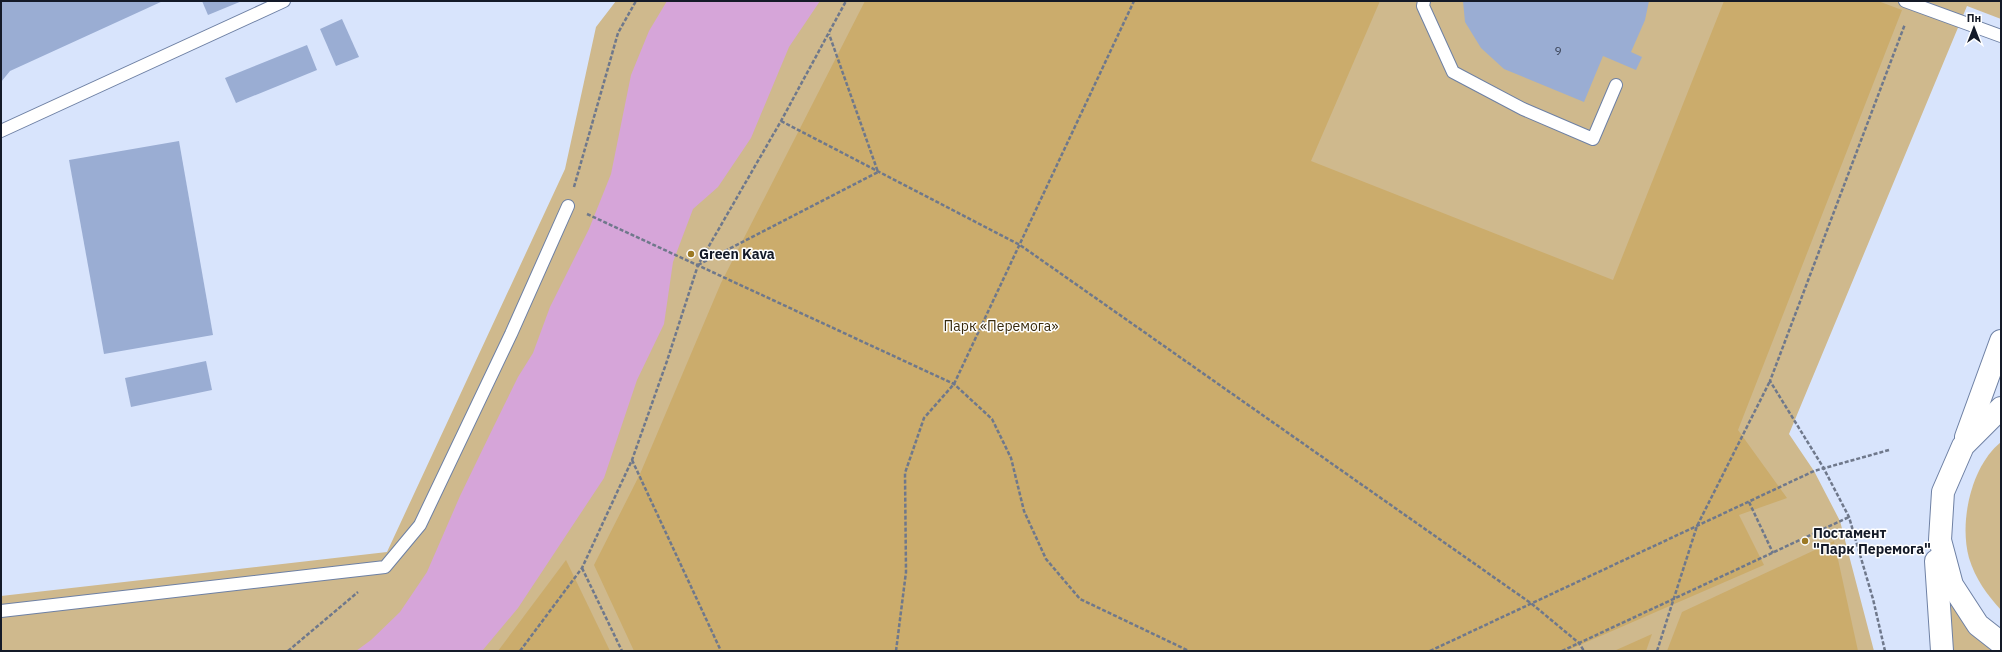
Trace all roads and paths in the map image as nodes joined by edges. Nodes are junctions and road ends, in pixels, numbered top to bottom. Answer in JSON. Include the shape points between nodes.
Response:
{"nodes":[{"id":1,"x":284,"y":1,"type":"edge"},
{"id":2,"x":636,"y":1,"type":"edge"},
{"id":3,"x":846,"y":1,"type":"edge"},
{"id":4,"x":1134,"y":1,"type":"edge"},
{"id":5,"x":1424,"y":1,"type":"edge"},
{"id":6,"x":1908,"y":2,"type":"edge"},
{"id":7,"x":829,"y":34,"type":"junction"},
{"id":8,"x":2001,"y":36,"type":"edge"},
{"id":9,"x":1616,"y":85,"type":"dead end"},
{"id":10,"x":781,"y":121,"type":"junction"},
{"id":11,"x":1,"y":131,"type":"edge"},
{"id":12,"x":878,"y":172,"type":"junction"},
{"id":13,"x":568,"y":206,"type":"junction"},
{"id":14,"x":1020,"y":245,"type":"junction"},
{"id":15,"x":698,"y":265,"type":"junction"},
{"id":16,"x":2001,"y":341,"type":"edge"},
{"id":17,"x":1770,"y":380,"type":"junction"},
{"id":18,"x":954,"y":384,"type":"junction"},
{"id":19,"x":2001,"y":408,"type":"edge"},
{"id":20,"x":1963,"y":446,"type":"junction"},
{"id":21,"x":1889,"y":450,"type":"dead end"},
{"id":22,"x":632,"y":460,"type":"junction"},
{"id":23,"x":1823,"y":468,"type":"junction"},
{"id":24,"x":1749,"y":502,"type":"junction"},
{"id":25,"x":1849,"y":517,"type":"junction"},
{"id":26,"x":1697,"y":526,"type":"junction"},
{"id":27,"x":1940,"y":540,"type":"junction"},
{"id":28,"x":1773,"y":553,"type":"junction"},
{"id":29,"x":385,"y":567,"type":"junction"},
{"id":30,"x":582,"y":568,"type":"junction"},
{"id":31,"x":1674,"y":599,"type":"junction"},
{"id":32,"x":1532,"y":604,"type":"junction"},
{"id":33,"x":1,"y":611,"type":"edge"},
{"id":34,"x":1579,"y":643,"type":"junction"},
{"id":35,"x":2001,"y":643,"type":"edge"},
{"id":36,"x":288,"y":651,"type":"edge"},
{"id":37,"x":520,"y":651,"type":"edge"},
{"id":38,"x":622,"y":651,"type":"edge"},
{"id":39,"x":721,"y":651,"type":"edge"},
{"id":40,"x":896,"y":651,"type":"edge"},
{"id":41,"x":1189,"y":651,"type":"edge"},
{"id":42,"x":1430,"y":651,"type":"edge"},
{"id":43,"x":1562,"y":651,"type":"edge"},
{"id":44,"x":1584,"y":651,"type":"edge"},
{"id":45,"x":1657,"y":651,"type":"edge"},
{"id":46,"x":1885,"y":651,"type":"edge"},
{"id":47,"x":1942,"y":651,"type":"edge"}],
"edges":[{"from":1,"to":11,"type":"lane"},
{"from":2,"to":13,"type":"path","via":[[618,33]]},
{"from":3,"to":7,"type":"path"},
{"from":4,"to":14,"type":"path"},
{"from":5,"to":9,"type":"lane","via":[[1423,6],[1453,72],[1551,121],[1593,139]]},
{"from":6,"to":8,"type":"lane"},
{"from":6,"to":17,"type":"path"},
{"from":7,"to":10,"type":"path"},
{"from":7,"to":12,"type":"path"},
{"from":10,"to":12,"type":"path"},
{"from":10,"to":15,"type":"path"},
{"from":12,"to":14,"type":"path"},
{"from":12,"to":15,"type":"path"},
{"from":13,"to":15,"type":"path"},
{"from":13,"to":29,"type":"lane","via":[[511,334],[420,525]]},
{"from":14,"to":18,"type":"path"},
{"from":14,"to":32,"type":"path"},
{"from":15,"to":18,"type":"path"},
{"from":15,"to":22,"type":"path"},
{"from":16,"to":20,"type":"street"},
{"from":17,"to":23,"type":"path"},
{"from":17,"to":26,"type":"path"},
{"from":18,"to":40,"type":"path","via":[[924,418],[905,473],[906,572]]},
{"from":18,"to":41,"type":"path","via":[[992,419],[1012,458],[1024,511],[1046,559],[1080,599]]},
{"from":19,"to":20,"type":"street"},
{"from":20,"to":27,"type":"street","via":[[1943,492]]},
{"from":21,"to":23,"type":"path"},
{"from":22,"to":30,"type":"path"},
{"from":22,"to":39,"type":"path"},
{"from":23,"to":24,"type":"path"},
{"from":23,"to":25,"type":"path"},
{"from":24,"to":26,"type":"path"},
{"from":24,"to":28,"type":"path"},
{"from":25,"to":28,"type":"path"},
{"from":25,"to":46,"type":"path"},
{"from":26,"to":31,"type":"path"},
{"from":26,"to":32,"type":"path"},
{"from":27,"to":35,"type":"street","via":[[1952,585],[1978,625]]},
{"from":27,"to":47,"type":"street","via":[[1935,566]]},
{"from":28,"to":31,"type":"path"},
{"from":29,"to":33,"type":"lane"},
{"from":29,"to":36,"type":"path"},
{"from":30,"to":37,"type":"path"},
{"from":30,"to":38,"type":"path"},
{"from":31,"to":34,"type":"path"},
{"from":31,"to":45,"type":"path"},
{"from":32,"to":34,"type":"path"},
{"from":32,"to":42,"type":"path"},
{"from":34,"to":43,"type":"path"},
{"from":34,"to":44,"type":"path"}]}
